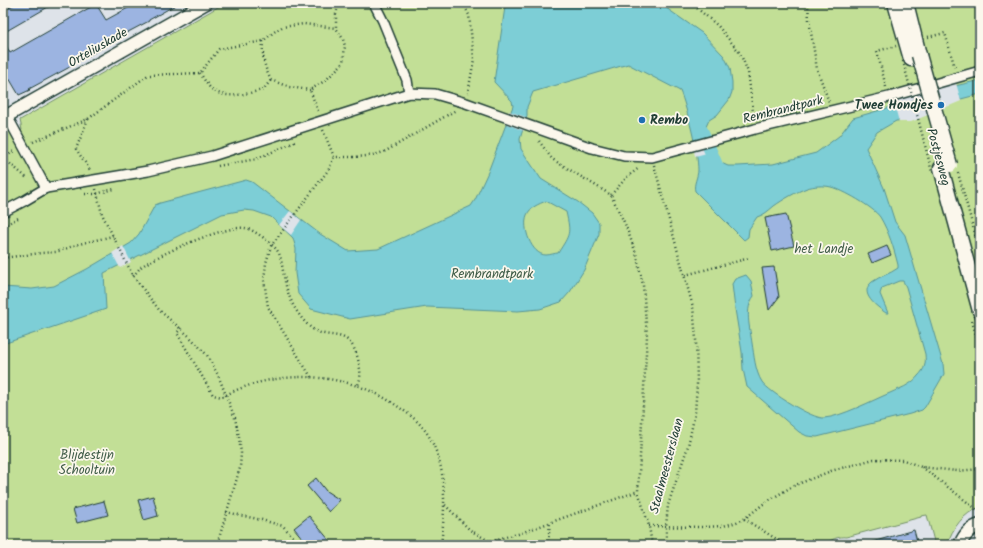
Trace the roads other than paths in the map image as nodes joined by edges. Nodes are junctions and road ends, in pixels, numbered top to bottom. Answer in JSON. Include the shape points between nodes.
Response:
{"nodes":[{"id":1,"x":206,"y":3,"type":"edge"},
{"id":2,"x":374,"y":3,"type":"edge"},
{"id":3,"x":895,"y":3,"type":"edge"},
{"id":4,"x":906,"y":3,"type":"edge"},
{"id":5,"x":911,"y":58,"type":"junction"},
{"id":6,"x":980,"y":71,"type":"edge"},
{"id":7,"x":408,"y":93,"type":"junction"},
{"id":8,"x":4,"y":115,"type":"edge"},
{"id":9,"x":945,"y":169,"type":"junction"},
{"id":10,"x":46,"y":188,"type":"junction"},
{"id":11,"x":3,"y":212,"type":"edge"},
{"id":12,"x":980,"y":276,"type":"edge"},
{"id":13,"x":980,"y":311,"type":"edge"},
{"id":14,"x":980,"y":525,"type":"edge"},
{"id":15,"x":960,"y":545,"type":"edge"}],
"edges":[{"from":1,"to":8,"type":"street","name":"Orteliuskade"},
{"from":2,"to":7,"type":"street","via":[[407,80]]},
{"from":3,"to":5,"type":"street","name":"Postjesweg"},
{"from":4,"to":5,"type":"street","name":"Postjesweg"},
{"from":5,"to":9,"type":"street","name":"Postjesweg","bridge":true},
{"from":6,"to":7,"type":"street","name":"Rembrandtpark","via":[[652,157],[624,156],[592,148],[466,103],[435,94]]},
{"from":7,"to":10,"type":"street","name":"Rembrandtpark","via":[[212,156],[148,171]]},
{"from":8,"to":10,"type":"street"},
{"from":9,"to":12,"type":"street","name":"Postjesweg"},
{"from":9,"to":13,"type":"street","name":"Postjesweg"},
{"from":10,"to":11,"type":"street"},
{"from":14,"to":15,"type":"street","via":[[973,527]]}]}
